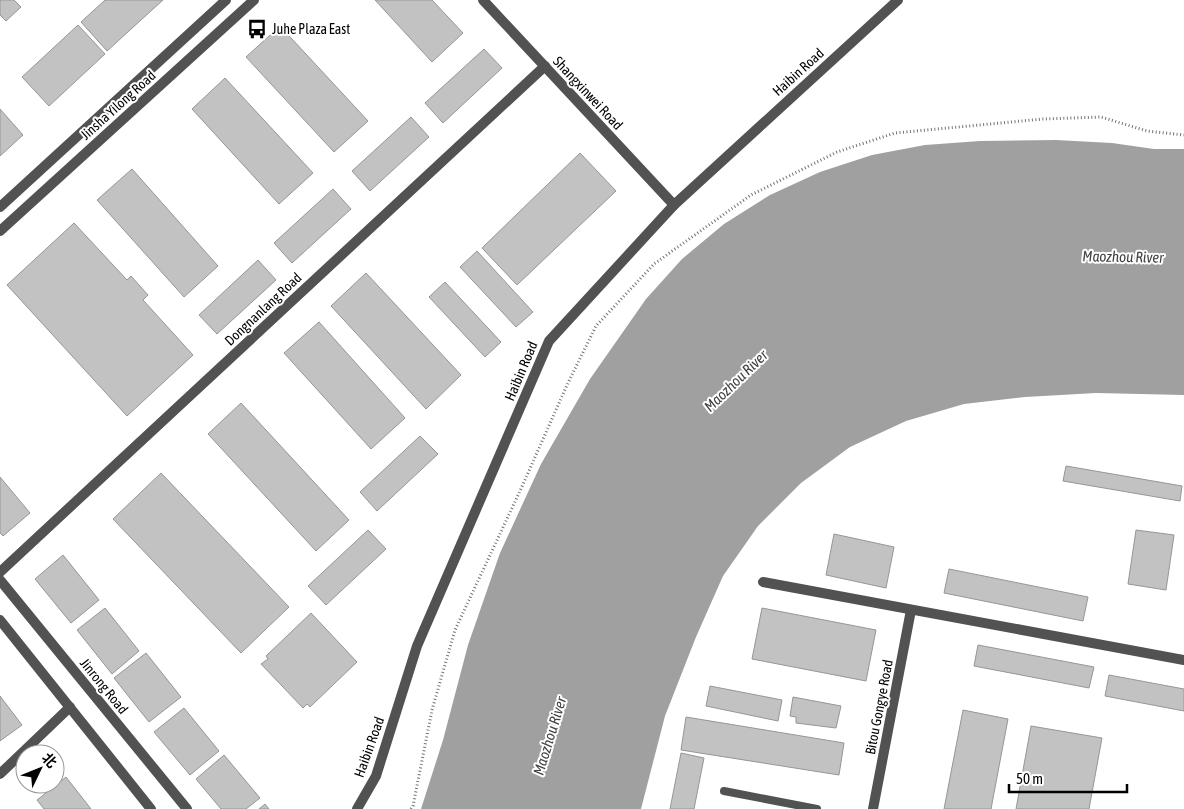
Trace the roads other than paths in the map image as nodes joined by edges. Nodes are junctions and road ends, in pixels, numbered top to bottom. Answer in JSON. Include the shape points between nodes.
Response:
{"nodes":[{"id":1,"x":226,"y":0,"type":"edge"},
{"id":2,"x":254,"y":0,"type":"edge"},
{"id":3,"x":483,"y":0,"type":"edge"},
{"id":4,"x":898,"y":0,"type":"edge"},
{"id":5,"x":545,"y":66,"type":"junction"},
{"id":6,"x":674,"y":205,"type":"junction"},
{"id":7,"x":0,"y":207,"type":"edge"},
{"id":8,"x":0,"y":231,"type":"edge"},
{"id":9,"x":0,"y":572,"type":"edge"},
{"id":10,"x":0,"y":580,"type":"edge"},
{"id":11,"x":763,"y":582,"type":"dead end"},
{"id":12,"x":911,"y":610,"type":"junction"},
{"id":13,"x":0,"y":620,"type":"edge"},
{"id":14,"x":1184,"y":660,"type":"edge"},
{"id":15,"x":70,"y":707,"type":"junction"},
{"id":16,"x":0,"y":774,"type":"edge"},
{"id":17,"x":724,"y":792,"type":"dead end"},
{"id":18,"x":151,"y":809,"type":"edge"},
{"id":19,"x":187,"y":809,"type":"edge"},
{"id":20,"x":358,"y":809,"type":"edge"},
{"id":21,"x":817,"y":809,"type":"edge"},
{"id":22,"x":873,"y":809,"type":"edge"}],
"edges":[{"from":1,"to":7,"type":"street","name":"Jinsha Yilong Road"},
{"from":2,"to":8,"type":"street","name":"Jinsha Yilong Road"},
{"from":3,"to":5,"type":"street","name":"Shangxinwei Road"},
{"from":4,"to":6,"type":"street","name":"Haibin Road"},
{"from":5,"to":6,"type":"street","name":"Shangxinwei Road"},
{"from":5,"to":9,"type":"street","name":"Dongnanlang Road"},
{"from":6,"to":20,"type":"street","name":"Haibin Road","via":[[549,341],[417,646],[376,776]]},
{"from":10,"to":19,"type":"street","name":"Jinrong Road"},
{"from":11,"to":12,"type":"street"},
{"from":12,"to":14,"type":"street"},
{"from":12,"to":22,"type":"street","name":"Bitou Gongye Road"},
{"from":13,"to":15,"type":"street"},
{"from":15,"to":16,"type":"street"},
{"from":15,"to":18,"type":"street"},
{"from":17,"to":21,"type":"lane"}]}
